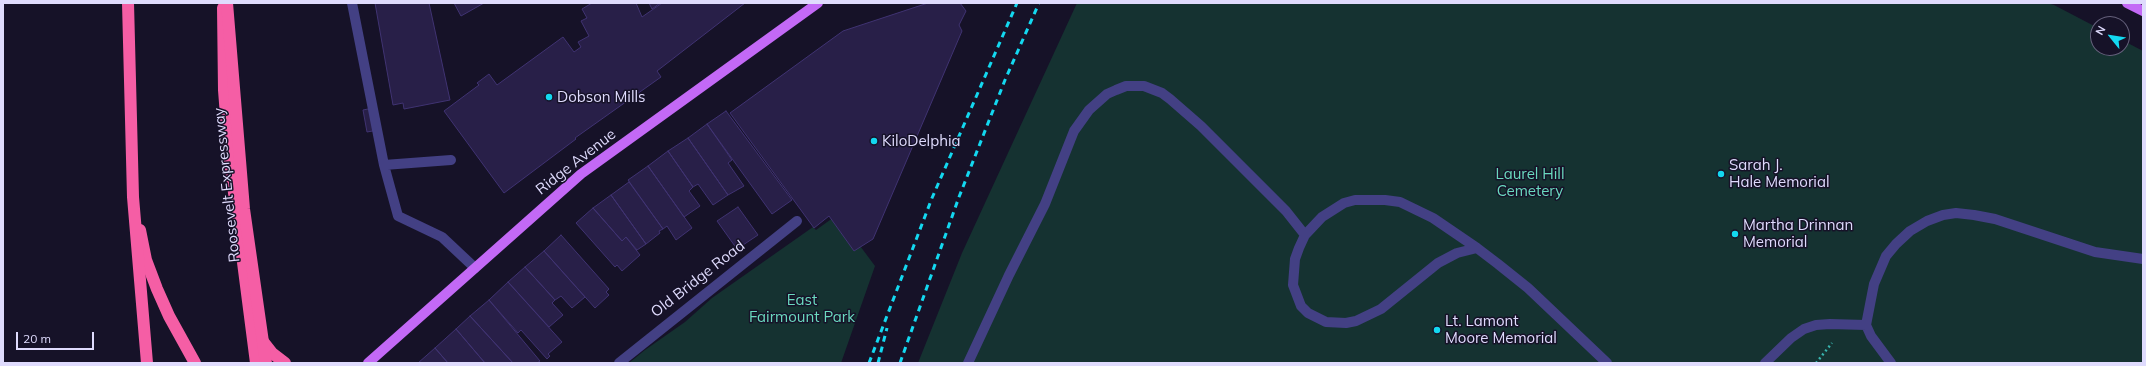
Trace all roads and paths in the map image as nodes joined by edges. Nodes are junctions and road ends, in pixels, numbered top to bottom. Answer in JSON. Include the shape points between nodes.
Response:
{"nodes":[{"id":1,"x":128,"y":3,"type":"edge"},
{"id":2,"x":223,"y":3,"type":"edge"},
{"id":3,"x":227,"y":3,"type":"edge"},
{"id":4,"x":352,"y":3,"type":"edge"},
{"id":5,"x":818,"y":3,"type":"edge"},
{"id":6,"x":2127,"y":3,"type":"edge"},
{"id":7,"x":2143,"y":11,"type":"edge"},
{"id":8,"x":451,"y":160,"type":"dead end"},
{"id":9,"x":384,"y":165,"type":"junction"},
{"id":10,"x":796,"y":221,"type":"dead end"},
{"id":11,"x":140,"y":230,"type":"junction"},
{"id":12,"x":1305,"y":235,"type":"junction"},
{"id":13,"x":1477,"y":248,"type":"junction"},
{"id":14,"x":2143,"y":259,"type":"edge"},
{"id":15,"x":475,"y":268,"type":"junction"},
{"id":16,"x":250,"y":318,"type":"junction"},
{"id":17,"x":1866,"y":325,"type":"junction"},
{"id":18,"x":148,"y":363,"type":"edge"},
{"id":19,"x":195,"y":363,"type":"edge"},
{"id":20,"x":256,"y":363,"type":"edge"},
{"id":21,"x":266,"y":363,"type":"edge"},
{"id":22,"x":285,"y":363,"type":"edge"},
{"id":23,"x":368,"y":363,"type":"edge"},
{"id":24,"x":619,"y":363,"type":"edge"},
{"id":25,"x":968,"y":363,"type":"edge"},
{"id":26,"x":1607,"y":363,"type":"edge"},
{"id":27,"x":1765,"y":363,"type":"edge"},
{"id":28,"x":1891,"y":363,"type":"edge"}],
"edges":[{"from":1,"to":11,"type":"highway"},
{"from":1,"to":18,"type":"highway","bridge":true,"via":[[133,197]]},
{"from":2,"to":16,"type":"highway","via":[[224,90],[229,154]]},
{"from":3,"to":21,"type":"highway","name":"Roosevelt Expressway","bridge":true,"via":[[244,208]]},
{"from":4,"to":9,"type":"lane"},
{"from":5,"to":15,"type":"main road","name":"Ridge Avenue","via":[[581,174]]},
{"from":6,"to":7,"type":"main road"},
{"from":8,"to":9,"type":"lane"},
{"from":9,"to":15,"type":"lane","via":[[398,216],[442,237]]},
{"from":10,"to":24,"type":"lane","name":"Old Bridge Road"},
{"from":11,"to":18,"type":"highway"},
{"from":11,"to":19,"type":"highway","via":[[146,260],[168,316]]},
{"from":12,"to":13,"type":"lane","via":[[1322,217],[1344,203],[1355,200],[1385,200],[1400,202],[1420,210]]},
{"from":12,"to":13,"type":"lane","via":[[1295,259],[1293,285],[1301,306],[1308,313],[1316,318],[1337,323],[1356,321],[1370,315],[1393,300],[1438,263],[1457,253]]},
{"from":12,"to":25,"type":"lane","via":[[1286,211],[1201,126],[1170,99],[1152,88],[1126,86],[1107,94],[1089,110],[1074,131],[1045,204]]},
{"from":13,"to":26,"type":"lane","via":[[1528,288]]},
{"from":14,"to":17,"type":"lane","via":[[2095,252],[1994,219],[1956,213],[1943,215],[1910,231],[1886,256],[1874,284]]},
{"from":15,"to":23,"type":"main road","name":"Ridge Avenue"},
{"from":16,"to":20,"type":"highway"},
{"from":16,"to":22,"type":"highway","via":[[260,338],[272,353]]},
{"from":17,"to":27,"type":"lane","via":[[1830,324],[1804,329]]},
{"from":17,"to":28,"type":"lane","via":[[1877,346]]}]}
